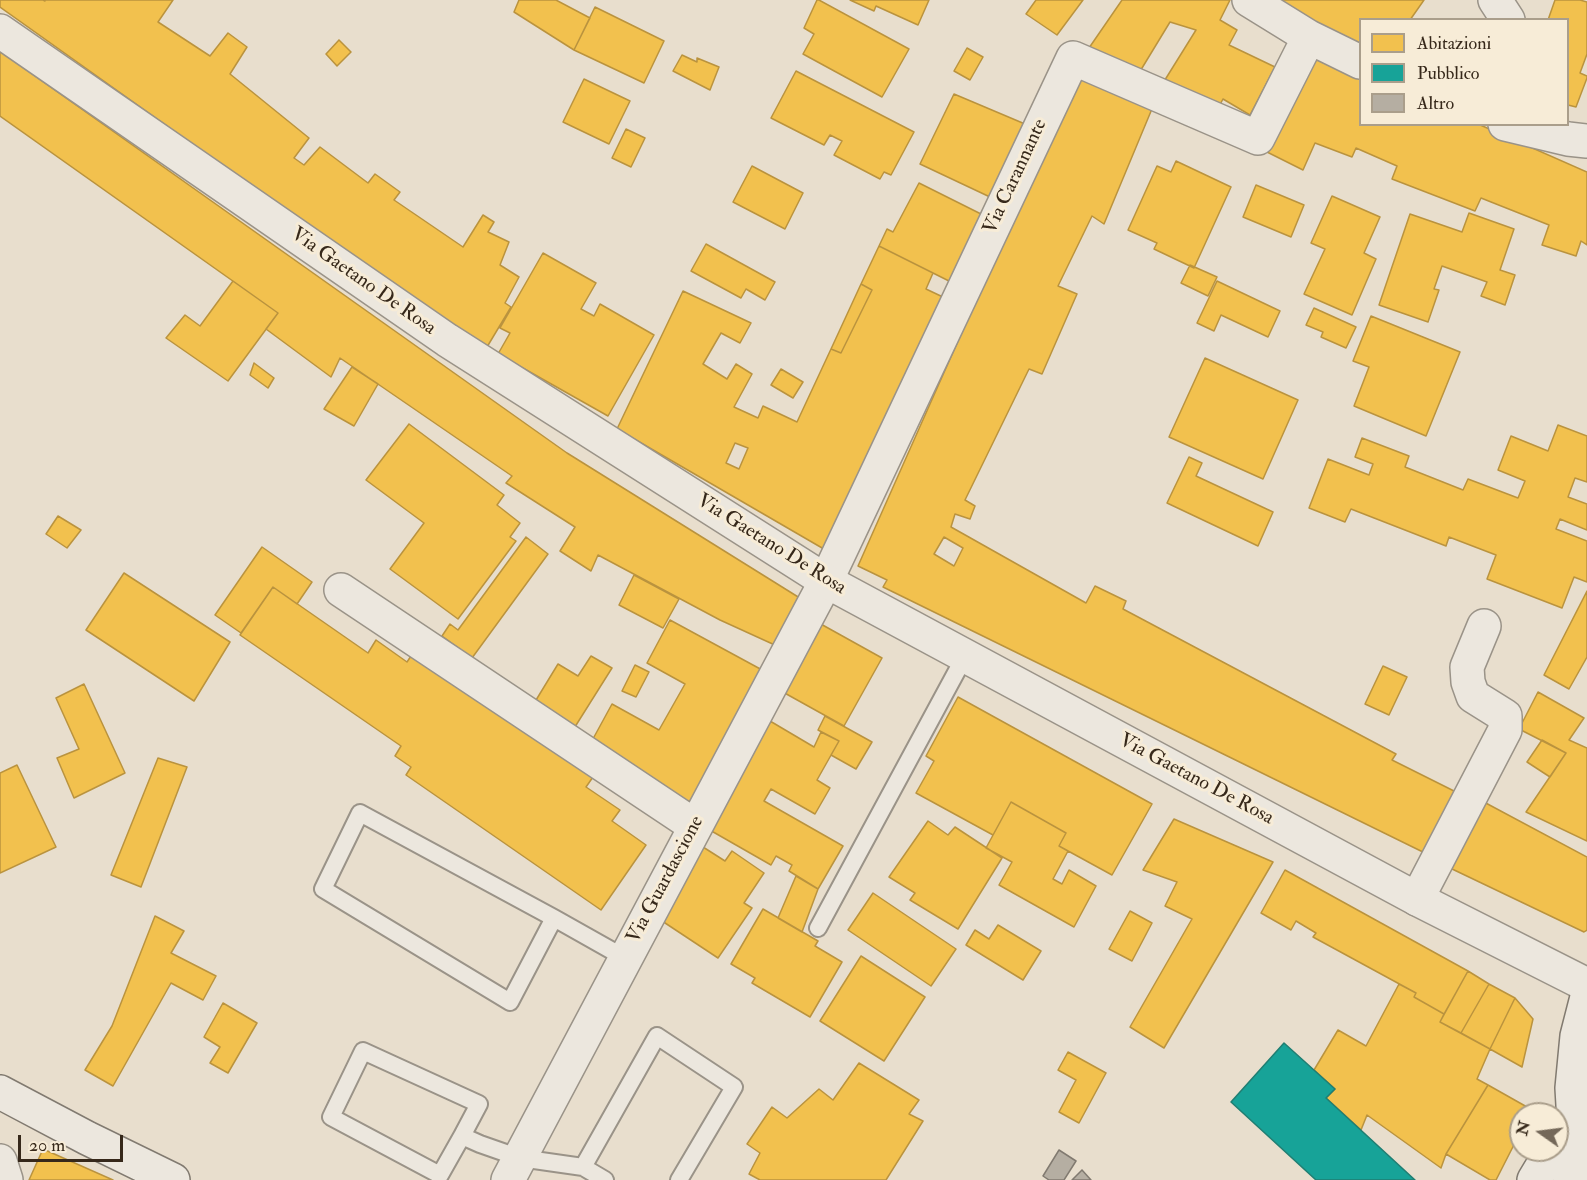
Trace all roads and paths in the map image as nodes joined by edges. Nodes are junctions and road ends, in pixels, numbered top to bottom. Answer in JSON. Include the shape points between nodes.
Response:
{"nodes":[{"id":1,"x":1249,"y":0,"type":"edge"},
{"id":2,"x":1495,"y":0,"type":"edge"},
{"id":3,"x":1507,"y":18,"type":"edge"},
{"id":4,"x":0,"y":31,"type":"edge"},
{"id":5,"x":1309,"y":38,"type":"junction"},
{"id":6,"x":1359,"y":62,"type":"edge"},
{"id":7,"x":1513,"y":126,"type":"edge"},
{"id":8,"x":1587,"y":141,"type":"edge"},
{"id":9,"x":826,"y":581,"type":"junction"},
{"id":10,"x":341,"y":590,"type":"dead end"},
{"id":11,"x":1484,"y":626,"type":"dead end"},
{"id":12,"x":965,"y":656,"type":"junction"},
{"id":13,"x":695,"y":826,"type":"junction"},
{"id":14,"x":1417,"y":899,"type":"junction"},
{"id":15,"x":554,"y":918,"type":"junction"},
{"id":16,"x":818,"y":928,"type":"dead end"},
{"id":17,"x":625,"y":958,"type":"junction"},
{"id":18,"x":1587,"y":986,"type":"edge"},
{"id":19,"x":1587,"y":997,"type":"edge"},
{"id":20,"x":1572,"y":1088,"type":"junction"},
{"id":21,"x":0,"y":1092,"type":"edge"},
{"id":22,"x":1567,"y":1102,"type":"edge"},
{"id":23,"x":462,"y":1136,"type":"junction"},
{"id":24,"x":0,"y":1161,"type":"edge"},
{"id":25,"x":1545,"y":1162,"type":"edge"},
{"id":26,"x":583,"y":1167,"type":"junction"},
{"id":27,"x":514,"y":1169,"type":"edge"},
{"id":28,"x":6,"y":1180,"type":"edge"},
{"id":29,"x":173,"y":1180,"type":"edge"},
{"id":30,"x":605,"y":1180,"type":"edge"},
{"id":31,"x":679,"y":1180,"type":"edge"},
{"id":32,"x":1534,"y":1180,"type":"edge"},
{"id":33,"x":1570,"y":1180,"type":"edge"}],
"edges":[{"from":1,"to":5,"type":"street"},
{"from":2,"to":3,"type":"street"},
{"from":4,"to":9,"type":"street","name":"Via Gaetano De Rosa","via":[[447,340]]},
{"from":5,"to":6,"type":"street"},
{"from":5,"to":9,"type":"street","name":"Via Carannante","via":[[1258,138],[1073,58]]},
{"from":7,"to":8,"type":"street"},
{"from":9,"to":12,"type":"street","name":"Via Gaetano De Rosa"},
{"from":9,"to":13,"type":"street","name":"Via Guardascione"},
{"from":10,"to":13,"type":"street"},
{"from":11,"to":14,"type":"street","via":[[1467,667],[1468,682],[1473,696],[1505,716],[1505,730]]},
{"from":12,"to":14,"type":"street","name":"Via Gaetano De Rosa"},
{"from":12,"to":16,"type":"lane"},
{"from":13,"to":17,"type":"street","name":"Via Guardascione"},
{"from":14,"to":18,"type":"street","name":"Via Gaetano De Rosa"},
{"from":15,"to":15,"type":"lane","via":[[360,813],[322,889],[510,1002]]},
{"from":15,"to":17,"type":"lane"},
{"from":17,"to":27,"type":"street","name":"Via Guardascione"},
{"from":19,"to":20,"type":"street","via":[[1577,1036]]},
{"from":20,"to":22,"type":"street"},
{"from":20,"to":33,"type":"street","via":[[1576,1156]]},
{"from":21,"to":29,"type":"street"},
{"from":23,"to":23,"type":"lane","via":[[479,1104],[363,1051],[331,1117],[440,1175]]},
{"from":23,"to":27,"type":"lane"},
{"from":24,"to":28,"type":"street"},
{"from":25,"to":32,"type":"street"},
{"from":26,"to":27,"type":"lane"},
{"from":26,"to":30,"type":"lane"},
{"from":26,"to":31,"type":"lane","via":[[657,1036],[734,1088]]}]}
